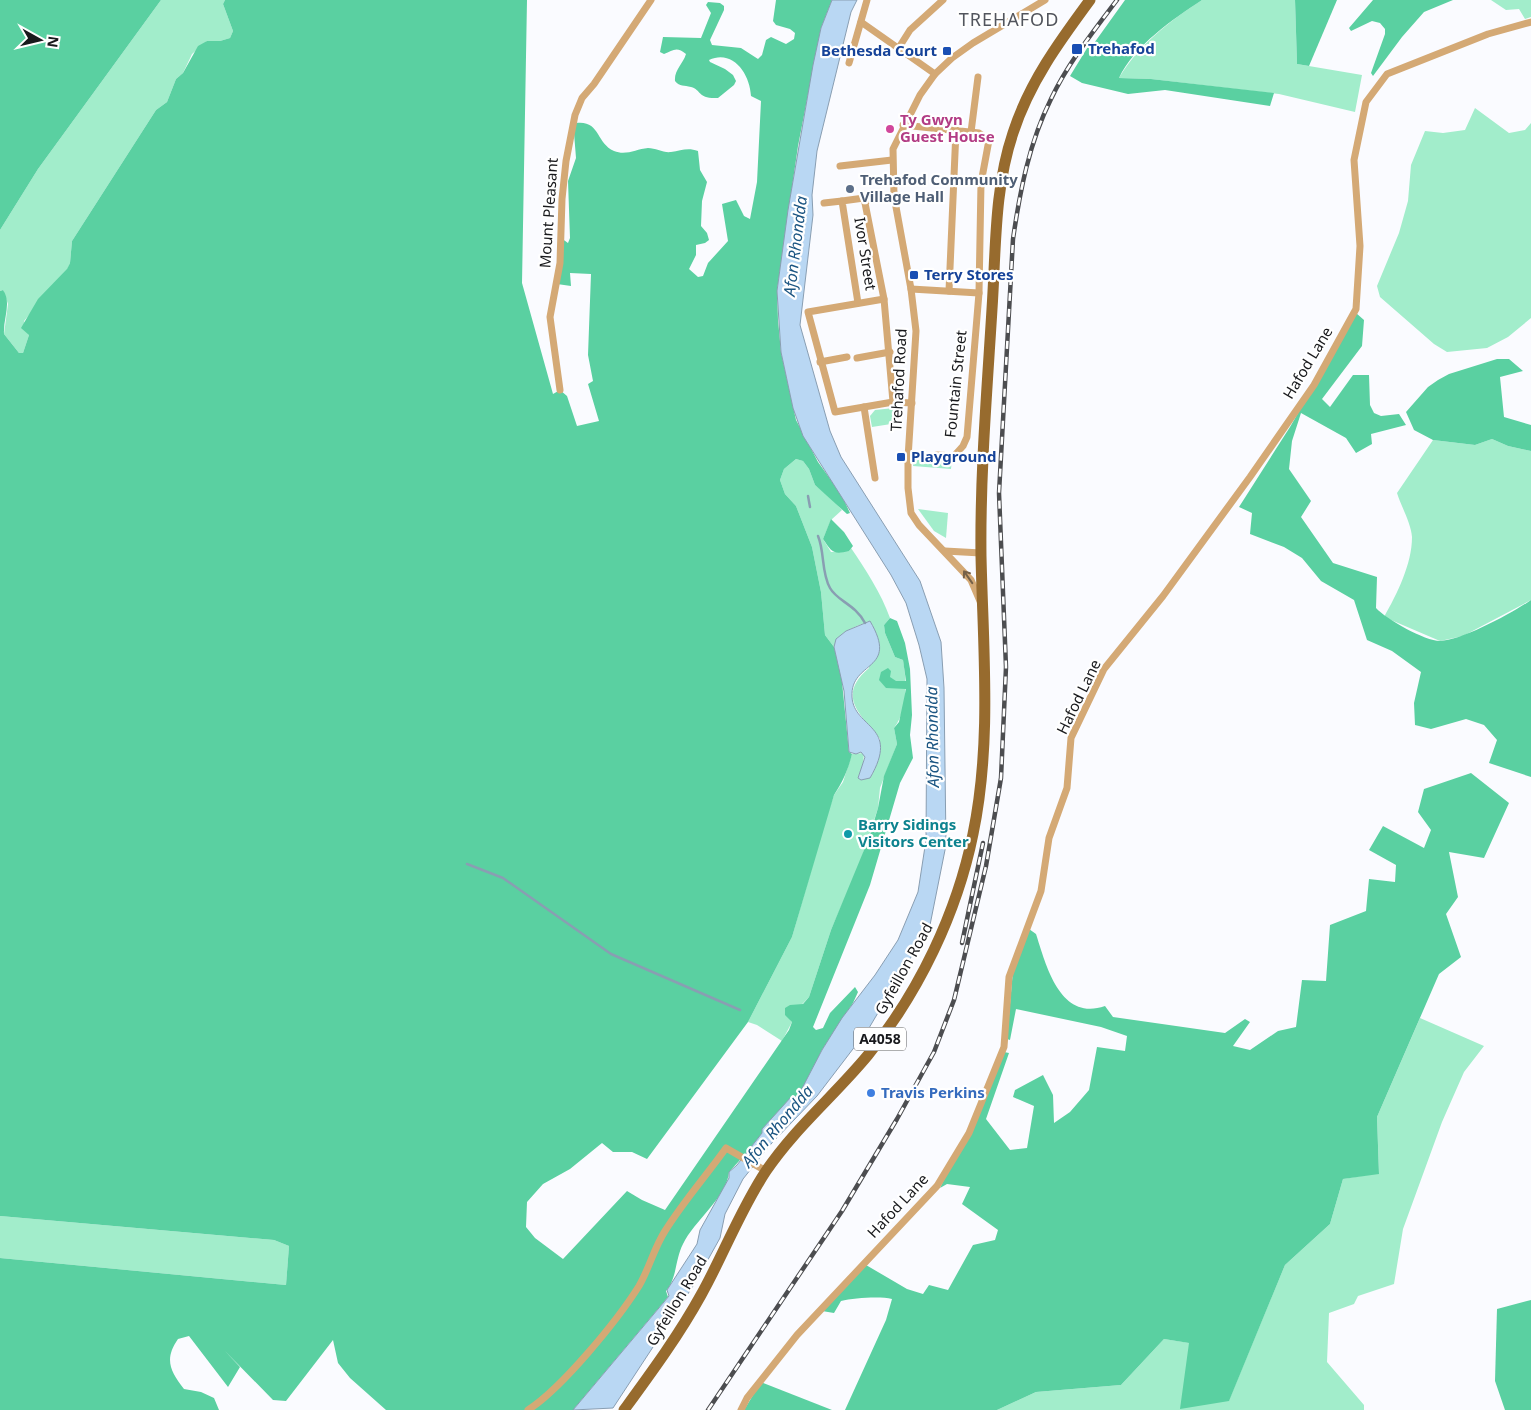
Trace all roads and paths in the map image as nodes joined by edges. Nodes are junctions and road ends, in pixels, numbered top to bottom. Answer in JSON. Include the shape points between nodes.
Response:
{"nodes":[{"id":1,"x":651,"y":0,"type":"edge"},
{"id":2,"x":867,"y":0,"type":"edge"},
{"id":3,"x":943,"y":0,"type":"edge"},
{"id":4,"x":1045,"y":0,"type":"edge"},
{"id":5,"x":1090,"y":0,"type":"edge"},
{"id":6,"x":860,"y":22,"type":"junction"},
{"id":7,"x":1531,"y":22,"type":"edge"},
{"id":8,"x":898,"y":49,"type":"junction"},
{"id":9,"x":849,"y":63,"type":"dead end"},
{"id":10,"x":935,"y":74,"type":"junction"},
{"id":11,"x":978,"y":77,"type":"dead end"},
{"id":12,"x":903,"y":125,"type":"junction"},
{"id":13,"x":956,"y":130,"type":"junction"},
{"id":14,"x":971,"y":132,"type":"junction"},
{"id":15,"x":892,"y":160,"type":"junction"},
{"id":16,"x":840,"y":166,"type":"dead end"},
{"id":17,"x":894,"y":196,"type":"junction"},
{"id":18,"x":865,"y":199,"type":"junction"},
{"id":19,"x":842,"y":201,"type":"junction"},
{"id":20,"x":824,"y":203,"type":"dead end"},
{"id":21,"x":911,"y":289,"type":"junction"},
{"id":22,"x":949,"y":291,"type":"junction"},
{"id":23,"x":979,"y":293,"type":"junction"},
{"id":24,"x":884,"y":299,"type":"junction"},
{"id":25,"x":858,"y":303,"type":"junction"},
{"id":26,"x":890,"y":352,"type":"junction"},
{"id":27,"x":847,"y":357,"type":"dead end"},
{"id":28,"x":857,"y":358,"type":"dead end"},
{"id":29,"x":820,"y":362,"type":"junction"},
{"id":30,"x":560,"y":390,"type":"dead end"},
{"id":31,"x":894,"y":402,"type":"junction"},
{"id":32,"x":912,"y":403,"type":"junction"},
{"id":33,"x":864,"y":407,"type":"junction"},
{"id":34,"x":937,"y":455,"type":"dead end"},
{"id":35,"x":875,"y":478,"type":"dead end"},
{"id":36,"x":945,"y":550,"type":"junction"},
{"id":37,"x":981,"y":553,"type":"junction"},
{"id":38,"x":983,"y":609,"type":"junction"},
{"id":39,"x":761,"y":1169,"type":"junction"},
{"id":40,"x":528,"y":1410,"type":"edge"},
{"id":41,"x":624,"y":1410,"type":"edge"},
{"id":42,"x":741,"y":1410,"type":"edge"}],
"edges":[{"from":1,"to":30,"type":"street","name":"Mount Pleasant","via":[[582,98],[575,114],[562,199],[560,263],[550,317]]},
{"from":2,"to":6,"type":"street"},
{"from":3,"to":8,"type":"street","via":[[910,30]]},
{"from":4,"to":10,"type":"street","name":"Trehafod Road","via":[[973,43]]},
{"from":5,"to":37,"type":"main road","number":"A4058","via":[[1031,87],[1013,131],[1002,177],[990,347]]},
{"from":6,"to":8,"type":"street"},
{"from":6,"to":9,"type":"street"},
{"from":7,"to":42,"type":"street","name":"Hafod Lane","via":[[1488,34],[1387,74],[1366,102],[1354,160],[1360,246],[1356,309],[1314,385],[1250,477],[1104,670],[1071,738],[1066,788],[1048,838],[1041,891],[1009,977],[1004,1047],[969,1133],[937,1186],[797,1335]]},
{"from":8,"to":10,"type":"street"},
{"from":10,"to":12,"type":"street","name":"Trehafod Road"},
{"from":11,"to":14,"type":"street"},
{"from":12,"to":13,"type":"street"},
{"from":12,"to":15,"type":"street","name":"Trehafod Road"},
{"from":13,"to":14,"type":"street"},
{"from":13,"to":22,"type":"street"},
{"from":14,"to":23,"type":"street","via":[[989,140],[981,183]]},
{"from":15,"to":16,"type":"street"},
{"from":15,"to":17,"type":"street","name":"Trehafod Road"},
{"from":17,"to":18,"type":"street","name":"Ivor Street"},
{"from":17,"to":21,"type":"street","name":"Trehafod Road"},
{"from":18,"to":19,"type":"street","name":"Ivor Street"},
{"from":18,"to":24,"type":"street"},
{"from":19,"to":20,"type":"street"},
{"from":19,"to":25,"type":"street","name":"Ivor Street"},
{"from":21,"to":22,"type":"street"},
{"from":21,"to":32,"type":"street","name":"Trehafod Road","via":[[916,338]]},
{"from":22,"to":23,"type":"street"},
{"from":23,"to":34,"type":"street","name":"Fountain Street","via":[[967,437],[954,456]]},
{"from":24,"to":25,"type":"street"},
{"from":24,"to":26,"type":"street"},
{"from":25,"to":29,"type":"street","via":[[808,312]]},
{"from":26,"to":28,"type":"street"},
{"from":26,"to":31,"type":"street"},
{"from":27,"to":29,"type":"street"},
{"from":29,"to":33,"type":"street","via":[[835,412]]},
{"from":31,"to":32,"type":"street"},
{"from":31,"to":33,"type":"street"},
{"from":32,"to":36,"type":"street","name":"Trehafod Road","via":[[908,488],[911,513]]},
{"from":33,"to":35,"type":"street"},
{"from":36,"to":37,"type":"street"},
{"from":38,"to":36,"type":"street","name":"Trehafod Road","one_way":true,"via":[[971,580]]},
{"from":37,"to":38,"type":"main road","name":"Gyfeillon Road","number":"A4058"},
{"from":38,"to":39,"type":"main road","name":"Gyfeillon Road","number":"A4058","via":[[985,709],[979,800],[966,865],[946,922],[926,965],[887,1030],[867,1056]]},
{"from":39,"to":40,"type":"street","via":[[726,1148],[664,1231],[639,1285],[617,1317],[576,1365]]},
{"from":39,"to":41,"type":"main road","name":"Gyfeillon Road","number":"A4058","via":[[701,1295],[678,1334]]}]}
